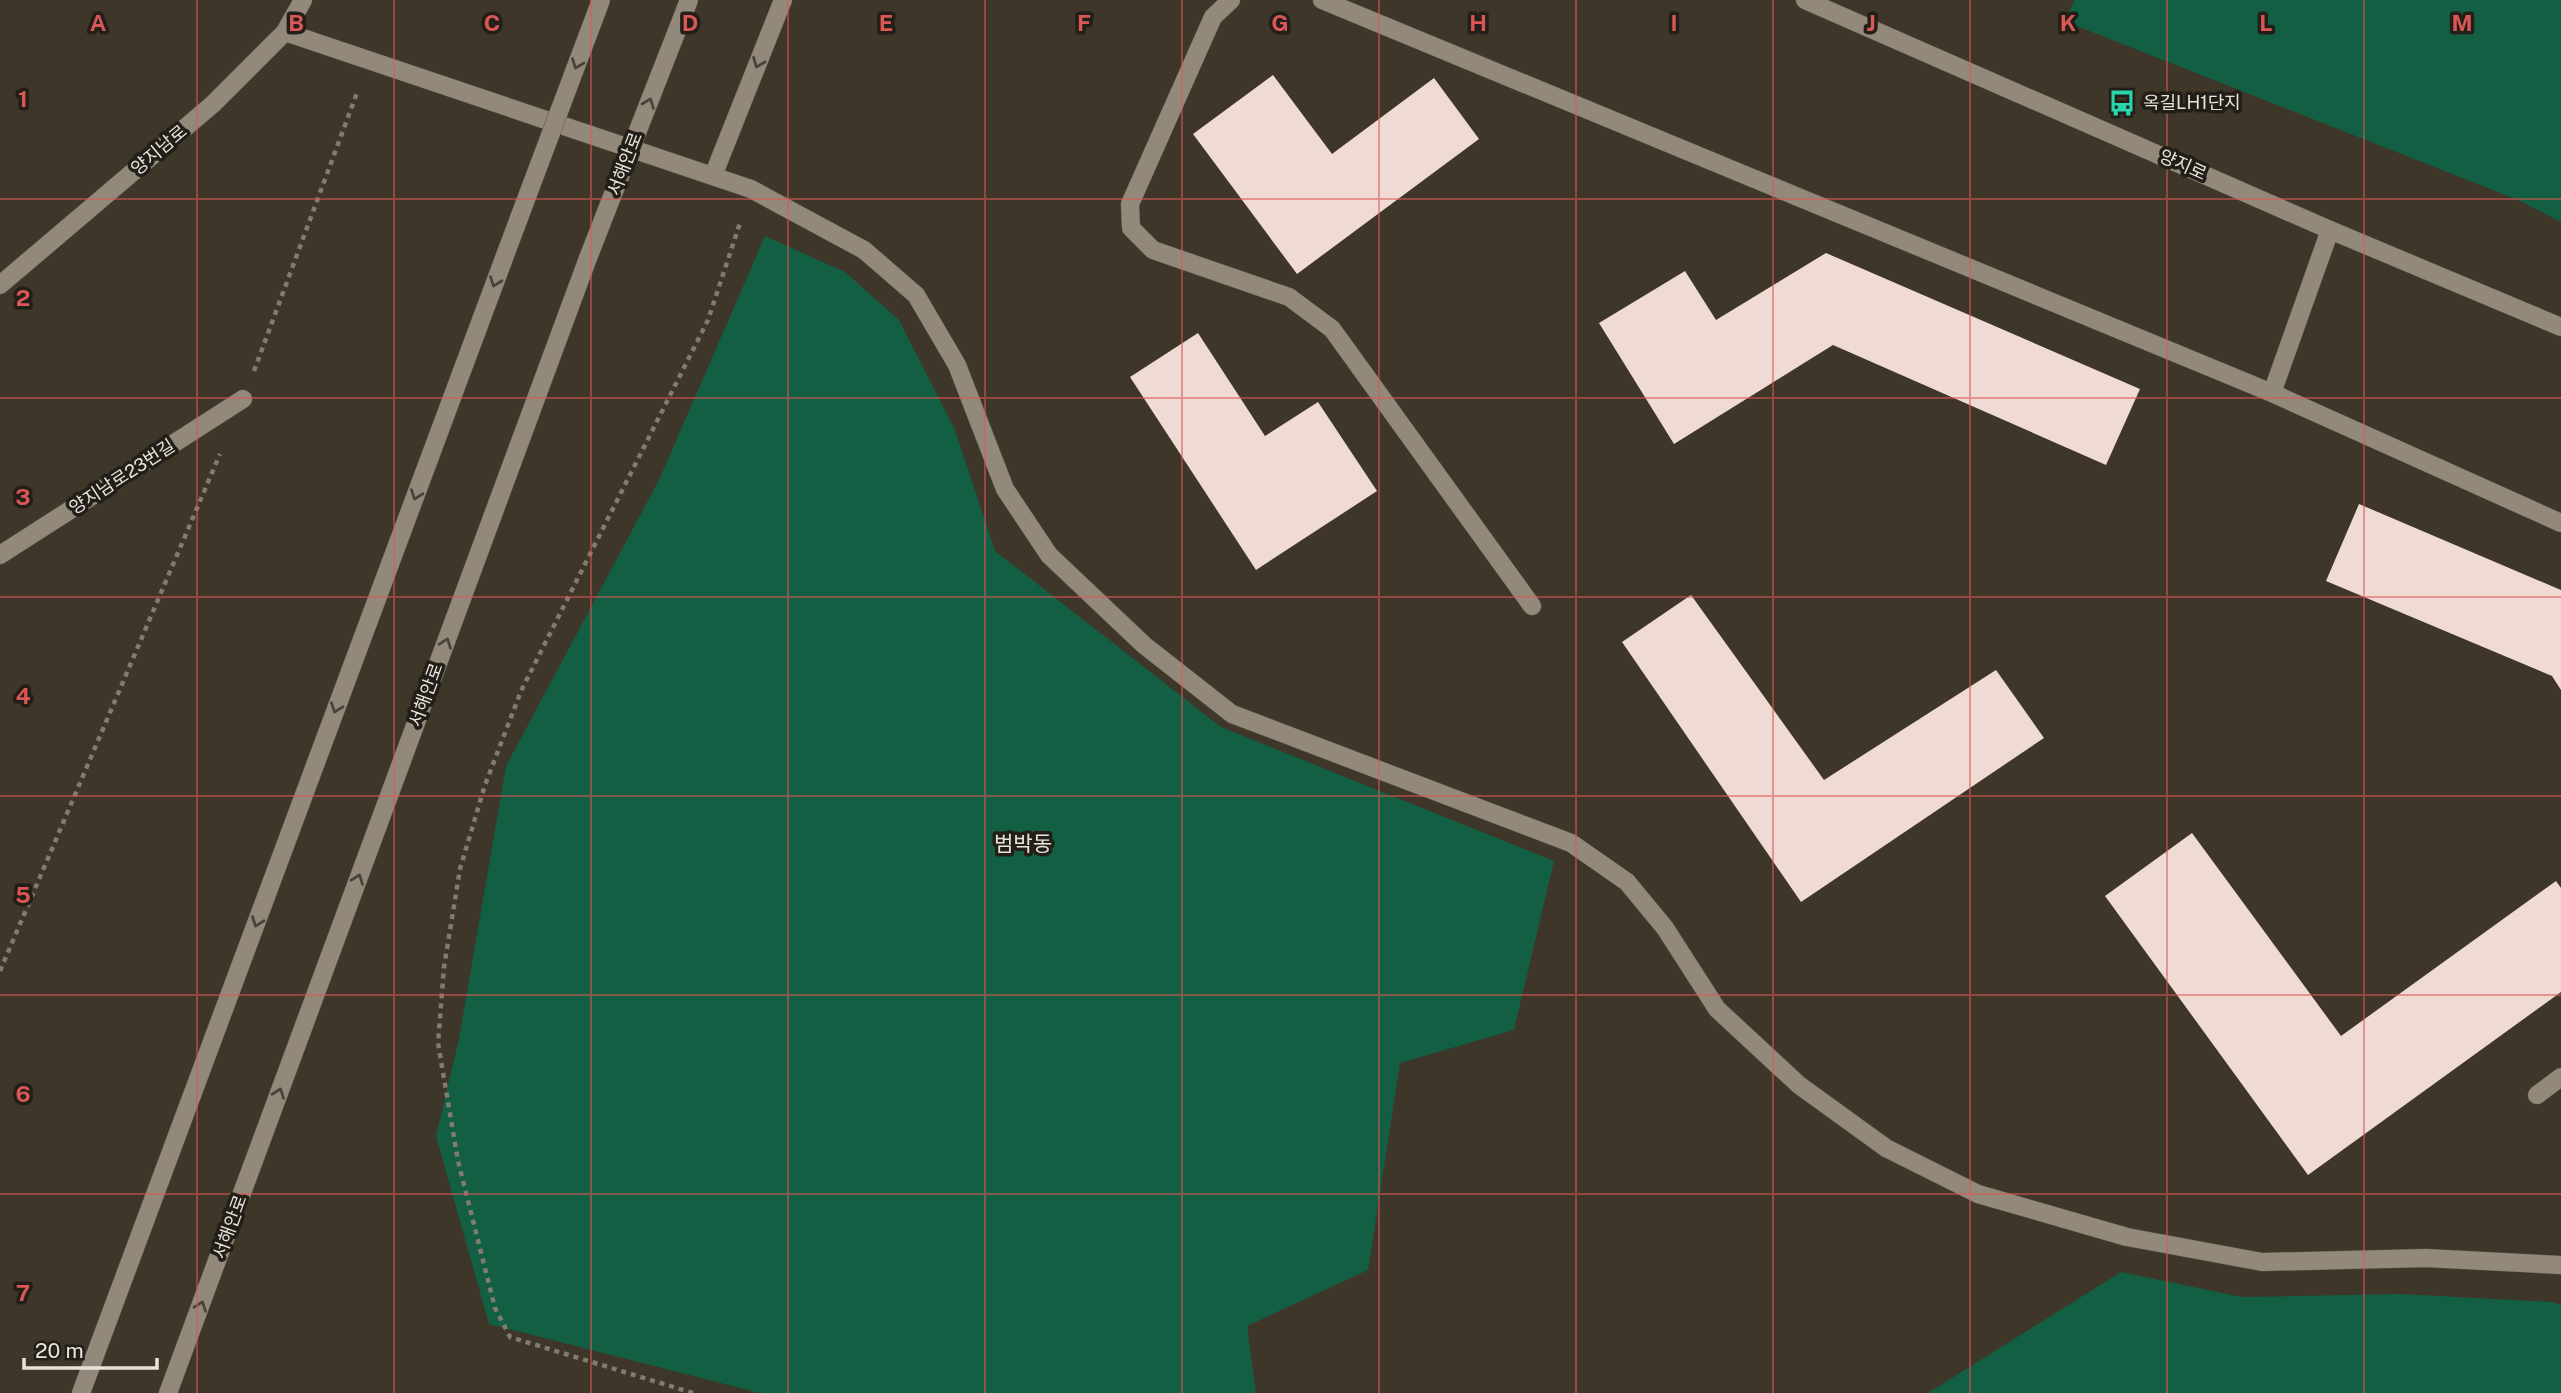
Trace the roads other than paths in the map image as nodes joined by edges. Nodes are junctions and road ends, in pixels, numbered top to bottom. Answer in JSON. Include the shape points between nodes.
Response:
{"nodes":[{"id":1,"x":303,"y":0,"type":"edge"},
{"id":2,"x":601,"y":0,"type":"edge"},
{"id":3,"x":690,"y":0,"type":"edge"},
{"id":4,"x":783,"y":0,"type":"edge"},
{"id":5,"x":1231,"y":0,"type":"edge"},
{"id":6,"x":1322,"y":0,"type":"edge"},
{"id":7,"x":1805,"y":0,"type":"edge"},
{"id":8,"x":285,"y":32,"type":"junction"},
{"id":9,"x":713,"y":176,"type":"junction"},
{"id":10,"x":2330,"y":230,"type":"junction"},
{"id":11,"x":0,"y":285,"type":"edge"},
{"id":12,"x":2561,"y":327,"type":"edge"},
{"id":13,"x":2272,"y":393,"type":"junction"},
{"id":14,"x":243,"y":398,"type":"road end"},
{"id":15,"x":2561,"y":523,"type":"edge"},
{"id":16,"x":0,"y":555,"type":"edge"},
{"id":17,"x":1532,"y":606,"type":"dead end"},
{"id":18,"x":2561,"y":1077,"type":"edge"},
{"id":19,"x":2537,"y":1095,"type":"dead end"},
{"id":20,"x":2561,"y":1265,"type":"edge"},
{"id":21,"x":81,"y":1393,"type":"edge"},
{"id":22,"x":168,"y":1393,"type":"edge"}],
"edges":[{"from":1,"to":8,"type":"street","name":"양지남로"},
{"from":2,"to":21,"type":"street","one_way":true,"bridge":true},
{"from":22,"to":3,"type":"street","name":"서해안로","one_way":true,"bridge":true,"via":[[588,258]]},
{"from":4,"to":9,"type":"street","one_way":true},
{"from":5,"to":17,"type":"street","via":[[1213,17],[1130,204],[1131,228],[1153,250],[1289,297],[1332,328]]},
{"from":6,"to":13,"type":"street"},
{"from":7,"to":10,"type":"street","name":"양지로"},
{"from":8,"to":9,"type":"street"},
{"from":8,"to":11,"type":"street","name":"양지남로","via":[[213,104]]},
{"from":9,"to":20,"type":"street","via":[[751,189],[864,250],[916,295],[957,365],[1012,500],[1049,555],[1144,645],[1232,714],[1571,843],[1627,882],[1665,928],[1717,1009],[1799,1085],[1886,1148],[1978,1194],[2127,1237],[2262,1262],[2426,1258]]},
{"from":10,"to":12,"type":"street","name":"양지로"},
{"from":10,"to":13,"type":"street"},
{"from":13,"to":15,"type":"street"},
{"from":14,"to":16,"type":"street","name":"양지남로23번길"},
{"from":18,"to":19,"type":"street"}]}
